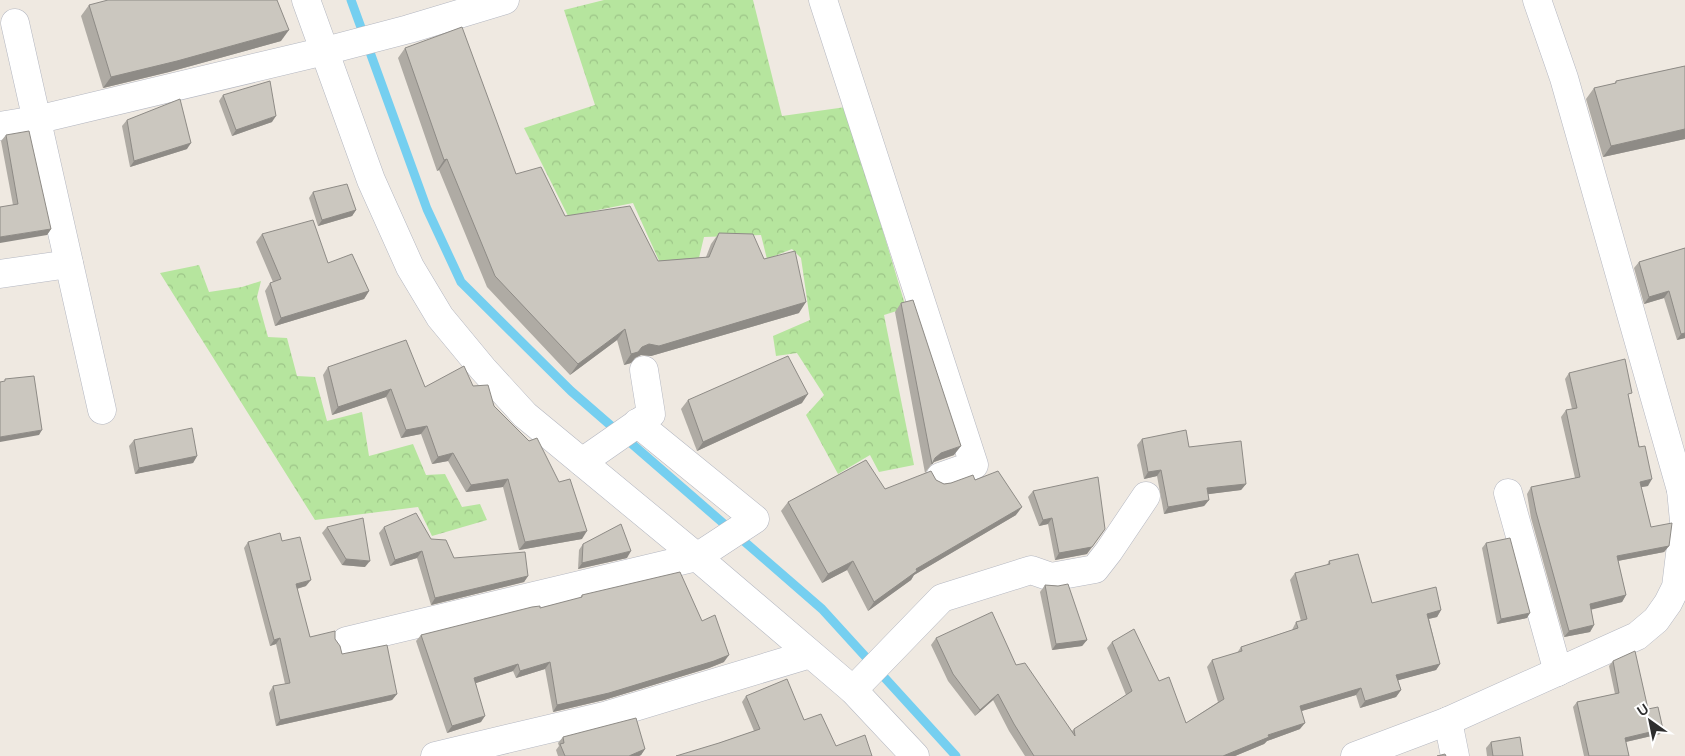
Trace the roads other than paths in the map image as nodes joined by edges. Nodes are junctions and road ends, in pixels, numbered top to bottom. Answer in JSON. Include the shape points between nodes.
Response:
{"nodes":[{"id":1,"x":306,"y":0,"type":"edge"},
{"id":2,"x":505,"y":0,"type":"edge"},
{"id":3,"x":824,"y":0,"type":"edge"},
{"id":4,"x":1537,"y":0,"type":"edge"},
{"id":5,"x":15,"y":23,"type":"dead end"},
{"id":6,"x":333,"y":48,"type":"junction"},
{"id":7,"x":36,"y":120,"type":"junction"},
{"id":8,"x":0,"y":126,"type":"edge"},
{"id":9,"x":69,"y":264,"type":"junction"},
{"id":10,"x":0,"y":274,"type":"edge"},
{"id":11,"x":644,"y":370,"type":"edge"},
{"id":12,"x":102,"y":410,"type":"dead end"},
{"id":13,"x":635,"y":425,"type":"junction"},
{"id":14,"x":582,"y":462,"type":"junction"},
{"id":15,"x":940,"y":477,"type":"dead end"},
{"id":16,"x":1683,"y":490,"type":"edge"},
{"id":17,"x":1508,"y":493,"type":"dead end"},
{"id":18,"x":1146,"y":496,"type":"dead end"},
{"id":19,"x":697,"y":557,"type":"junction"},
{"id":20,"x":346,"y":641,"type":"dead end"},
{"id":21,"x":810,"y":654,"type":"junction"},
{"id":22,"x":1558,"y":672,"type":"junction"},
{"id":23,"x":859,"y":684,"type":"junction"},
{"id":24,"x":1448,"y":721,"type":"junction"},
{"id":25,"x":435,"y":756,"type":"edge"},
{"id":26,"x":915,"y":756,"type":"edge"},
{"id":27,"x":1355,"y":756,"type":"edge"},
{"id":28,"x":1455,"y":756,"type":"edge"}],
"edges":[{"from":1,"to":6,"type":"street"},
{"from":2,"to":6,"type":"street"},
{"from":3,"to":15,"type":"street","via":[[974,465]]},
{"from":4,"to":16,"type":"street","via":[[1564,78]]},
{"from":5,"to":7,"type":"street"},
{"from":6,"to":7,"type":"street"},
{"from":6,"to":14,"type":"street","via":[[371,180],[410,266],[440,317],[525,415]]},
{"from":7,"to":8,"type":"street"},
{"from":7,"to":9,"type":"street"},
{"from":9,"to":10,"type":"street"},
{"from":9,"to":12,"type":"street"},
{"from":11,"to":13,"type":"street","via":[[651,414]]},
{"from":13,"to":14,"type":"street"},
{"from":13,"to":19,"type":"street","via":[[755,519]]},
{"from":14,"to":19,"type":"street"},
{"from":16,"to":22,"type":"street","via":[[1684,521],[1676,587],[1668,603],[1656,620],[1636,636]]},
{"from":17,"to":22,"type":"street"},
{"from":18,"to":23,"type":"street","via":[[1095,569],[1051,577],[1031,570],[942,598]]},
{"from":19,"to":20,"type":"street"},
{"from":19,"to":21,"type":"street"},
{"from":21,"to":23,"type":"street"},
{"from":21,"to":25,"type":"street","via":[[608,715]]},
{"from":22,"to":24,"type":"street"},
{"from":23,"to":26,"type":"street"},
{"from":24,"to":27,"type":"street"},
{"from":24,"to":28,"type":"street"}]}
